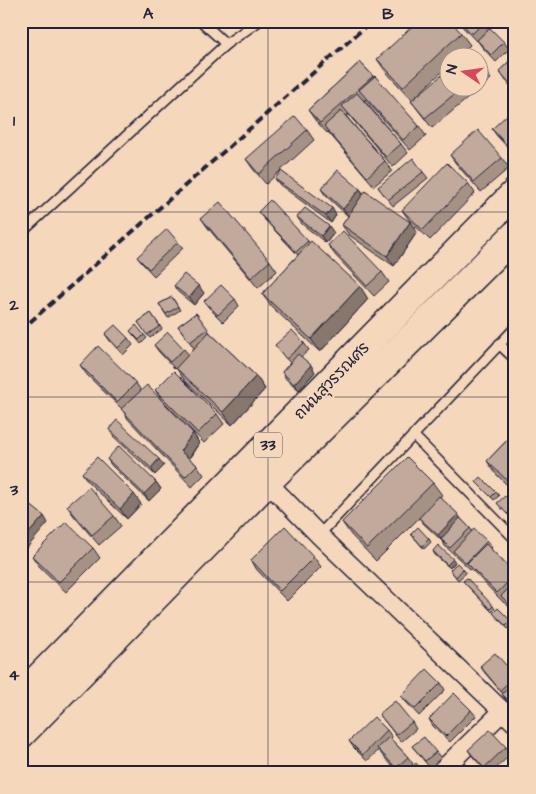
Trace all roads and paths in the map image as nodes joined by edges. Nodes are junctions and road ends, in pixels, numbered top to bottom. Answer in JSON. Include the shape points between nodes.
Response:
{"nodes":[{"id":1,"x":201,"y":21,"type":"edge"},
{"id":2,"x":260,"y":21,"type":"edge"},
{"id":3,"x":226,"y":44,"type":"junction"},
{"id":4,"x":515,"y":193,"type":"edge"},
{"id":5,"x":21,"y":233,"type":"edge"},
{"id":6,"x":515,"y":235,"type":"edge"},
{"id":7,"x":515,"y":328,"type":"edge"},
{"id":8,"x":499,"y":344,"type":"junction"},
{"id":9,"x":515,"y":359,"type":"edge"},
{"id":10,"x":413,"y":435,"type":"junction"},
{"id":11,"x":267,"y":482,"type":"junction"},
{"id":12,"x":319,"y":534,"type":"junction"},
{"id":13,"x":515,"y":539,"type":"edge"},
{"id":14,"x":21,"y":696,"type":"edge"},
{"id":15,"x":509,"y":717,"type":"edge"},
{"id":16,"x":21,"y":734,"type":"edge"},
{"id":17,"x":439,"y":773,"type":"edge"}],
"edges":[{"from":1,"to":3,"type":"lane"},
{"from":2,"to":3,"type":"lane"},
{"from":3,"to":5,"type":"lane"},
{"from":4,"to":14,"type":"main road","name":"ถนนสุวรรณศร","number":"33"},
{"from":6,"to":11,"type":"main road","name":"ถนนสุวรรณศร","number":"33"},
{"from":7,"to":8,"type":"lane"},
{"from":8,"to":9,"type":"lane"},
{"from":8,"to":10,"type":"lane"},
{"from":10,"to":12,"type":"lane"},
{"from":10,"to":13,"type":"lane"},
{"from":11,"to":12,"type":"street"},
{"from":11,"to":16,"type":"main road","name":"ถนนสุวรรณศร","number":"33"},
{"from":12,"to":15,"type":"street"},
{"from":15,"to":17,"type":"street"}]}
